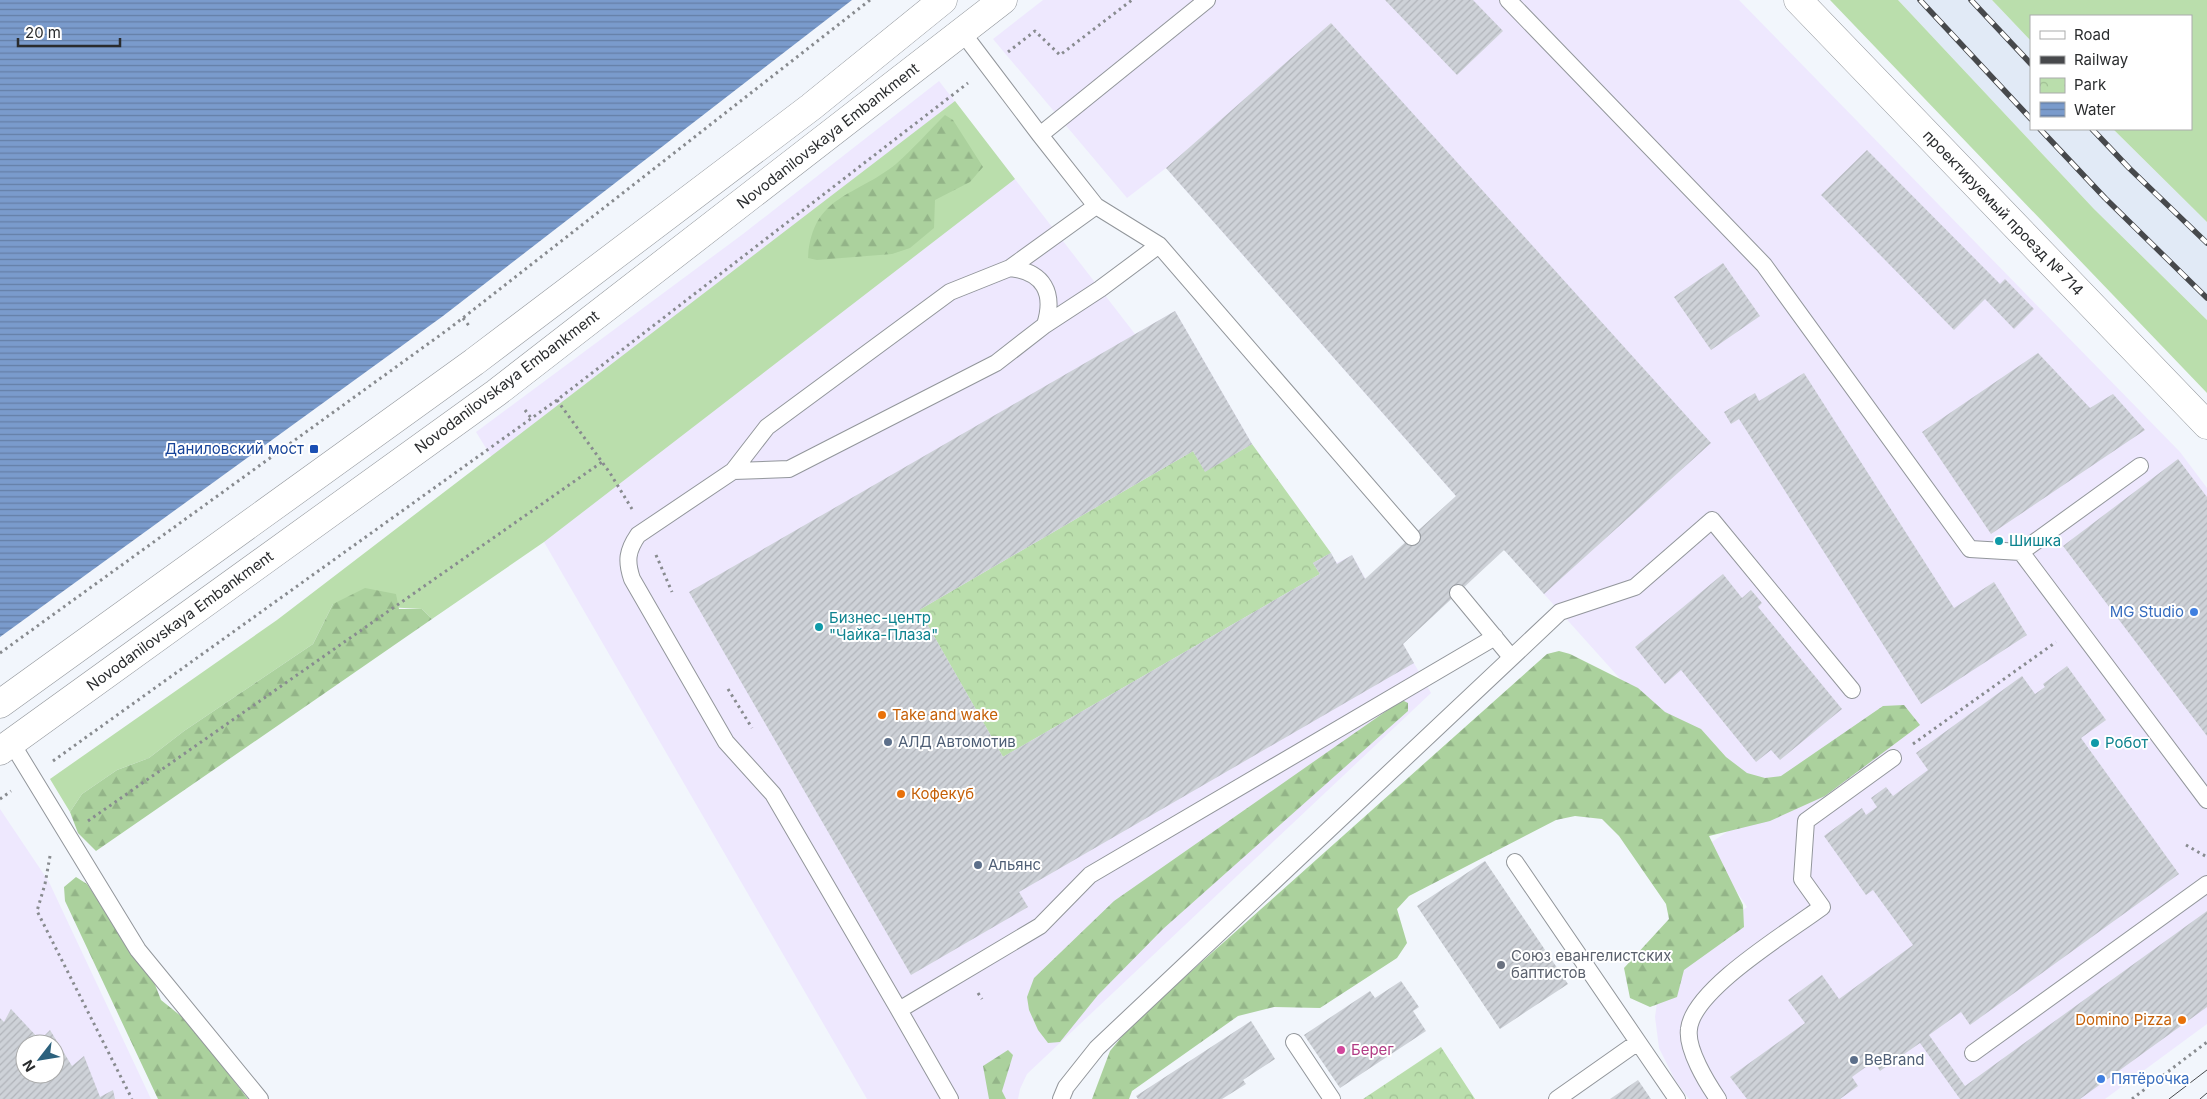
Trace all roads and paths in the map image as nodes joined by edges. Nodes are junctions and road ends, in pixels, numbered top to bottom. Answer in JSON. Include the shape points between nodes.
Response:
{"nodes":[{"id":1,"x":870,"y":0,"type":"edge"},
{"id":2,"x":943,"y":0,"type":"edge"},
{"id":3,"x":1003,"y":0,"type":"edge"},
{"id":4,"x":1132,"y":0,"type":"edge"},
{"id":5,"x":1207,"y":0,"type":"edge"},
{"id":6,"x":1508,"y":0,"type":"edge"},
{"id":7,"x":1798,"y":0,"type":"edge"},
{"id":8,"x":962,"y":32,"type":"junction"},
{"id":9,"x":989,"y":68,"type":"junction"},
{"id":10,"x":1040,"y":136,"type":"junction"},
{"id":11,"x":1096,"y":206,"type":"junction"},
{"id":12,"x":1159,"y":246,"type":"junction"},
{"id":13,"x":1010,"y":268,"type":"junction"},
{"id":14,"x":1045,"y":325,"type":"junction"},
{"id":15,"x":557,"y":400,"type":"junction"},
{"id":16,"x":2207,"y":425,"type":"edge"},
{"id":17,"x":602,"y":462,"type":"junction"},
{"id":18,"x":2140,"y":466,"type":"dead end"},
{"id":19,"x":733,"y":471,"type":"junction"},
{"id":20,"x":633,"y":509,"type":"dead end"},
{"id":21,"x":1412,"y":537,"type":"dead end"},
{"id":22,"x":2021,"y":552,"type":"junction"},
{"id":23,"x":1458,"y":593,"type":"dead end"},
{"id":24,"x":1495,"y":637,"type":"junction"},
{"id":25,"x":2059,"y":640,"type":"dead end"},
{"id":26,"x":0,"y":653,"type":"edge"},
{"id":27,"x":1511,"y":656,"type":"junction"},
{"id":28,"x":1852,"y":690,"type":"dead end"},
{"id":29,"x":0,"y":704,"type":"edge"},
{"id":30,"x":6,"y":746,"type":"edge"},
{"id":31,"x":1893,"y":758,"type":"joint"},
{"id":32,"x":33,"y":776,"type":"junction"},
{"id":33,"x":11,"y":792,"type":"dead end"},
{"id":34,"x":16,"y":800,"type":"dead end"},
{"id":35,"x":2207,"y":800,"type":"edge"},
{"id":36,"x":68,"y":835,"type":"junction"},
{"id":37,"x":2186,"y":845,"type":"dead end"},
{"id":38,"x":2207,"y":857,"type":"edge"},
{"id":39,"x":1515,"y":862,"type":"dead end"},
{"id":40,"x":2207,"y":884,"type":"edge"},
{"id":41,"x":899,"y":1010,"type":"junction"},
{"id":42,"x":1294,"y":1042,"type":"dead end"},
{"id":43,"x":1638,"y":1042,"type":"junction"},
{"id":44,"x":2207,"y":1042,"type":"edge"},
{"id":45,"x":1973,"y":1053,"type":"dead end"},
{"id":46,"x":132,"y":1099,"type":"edge"},
{"id":47,"x":260,"y":1099,"type":"edge"},
{"id":48,"x":950,"y":1099,"type":"edge"},
{"id":49,"x":1061,"y":1099,"type":"edge"},
{"id":50,"x":1332,"y":1099,"type":"edge"},
{"id":51,"x":1557,"y":1099,"type":"edge"},
{"id":52,"x":1677,"y":1099,"type":"edge"},
{"id":53,"x":1718,"y":1099,"type":"edge"},
{"id":54,"x":2132,"y":1099,"type":"edge"}],
"edges":[{"from":1,"to":26,"type":"path","via":[[450,328]]},
{"from":2,"to":29,"type":"main road","via":[[811,107],[480,357]]},
{"from":3,"to":8,"type":"main road","name":"Novodanilovskaya Embankment"},
{"from":4,"to":9,"type":"path","via":[[1060,55],[1035,31]]},
{"from":5,"to":10,"type":"lane"},
{"from":6,"to":22,"type":"lane","via":[[1764,265],[1970,549]]},
{"from":7,"to":16,"type":"main road","name":"проектируемый проезд № 714"},
{"from":8,"to":9,"type":"lane"},
{"from":8,"to":30,"type":"main road","name":"Novodanilovskaya Embankment","via":[[496,392]]},
{"from":9,"to":10,"type":"lane"},
{"from":9,"to":15,"type":"path"},
{"from":10,"to":11,"type":"lane"},
{"from":11,"to":12,"type":"lane"},
{"from":11,"to":13,"type":"lane"},
{"from":12,"to":14,"type":"lane"},
{"from":12,"to":21,"type":"lane"},
{"from":13,"to":14,"type":"lane","via":[[1023,269],[1044,286],[1049,305]]},
{"from":13,"to":19,"type":"lane","via":[[950,292],[767,427]]},
{"from":14,"to":19,"type":"lane","via":[[996,363],[789,469]]},
{"from":15,"to":17,"type":"path"},
{"from":15,"to":32,"type":"path"},
{"from":17,"to":20,"type":"path"},
{"from":17,"to":36,"type":"path"},
{"from":18,"to":22,"type":"lane"},
{"from":19,"to":41,"type":"lane","via":[[638,535],[629,547],[627,562],[632,579],[726,742],[773,794]]},
{"from":22,"to":35,"type":"lane"},
{"from":23,"to":24,"type":"lane"},
{"from":24,"to":27,"type":"lane"},
{"from":24,"to":41,"type":"lane","via":[[1090,876],[1040,926]]},
{"from":25,"to":31,"type":"path"},
{"from":27,"to":28,"type":"lane","via":[[1560,612],[1635,587],[1712,520]]},
{"from":27,"to":49,"type":"lane","via":[[1097,1048],[1066,1087]]},
{"from":30,"to":32,"type":"lane"},
{"from":31,"to":53,"type":"lane","via":[[1806,820],[1802,879],[1822,908],[1726,977],[1698,1007],[1688,1029],[1696,1062]]},
{"from":32,"to":36,"type":"lane"},
{"from":33,"to":34,"type":"path"},
{"from":36,"to":46,"type":"path","via":[[47,850],[50,856],[37,911]]},
{"from":36,"to":47,"type":"lane","via":[[138,950]]},
{"from":37,"to":38,"type":"path"},
{"from":39,"to":43,"type":"lane"},
{"from":40,"to":45,"type":"lane"},
{"from":41,"to":48,"type":"lane"},
{"from":42,"to":50,"type":"lane"},
{"from":43,"to":51,"type":"lane"},
{"from":43,"to":52,"type":"lane"},
{"from":44,"to":54,"type":"path"}]}
